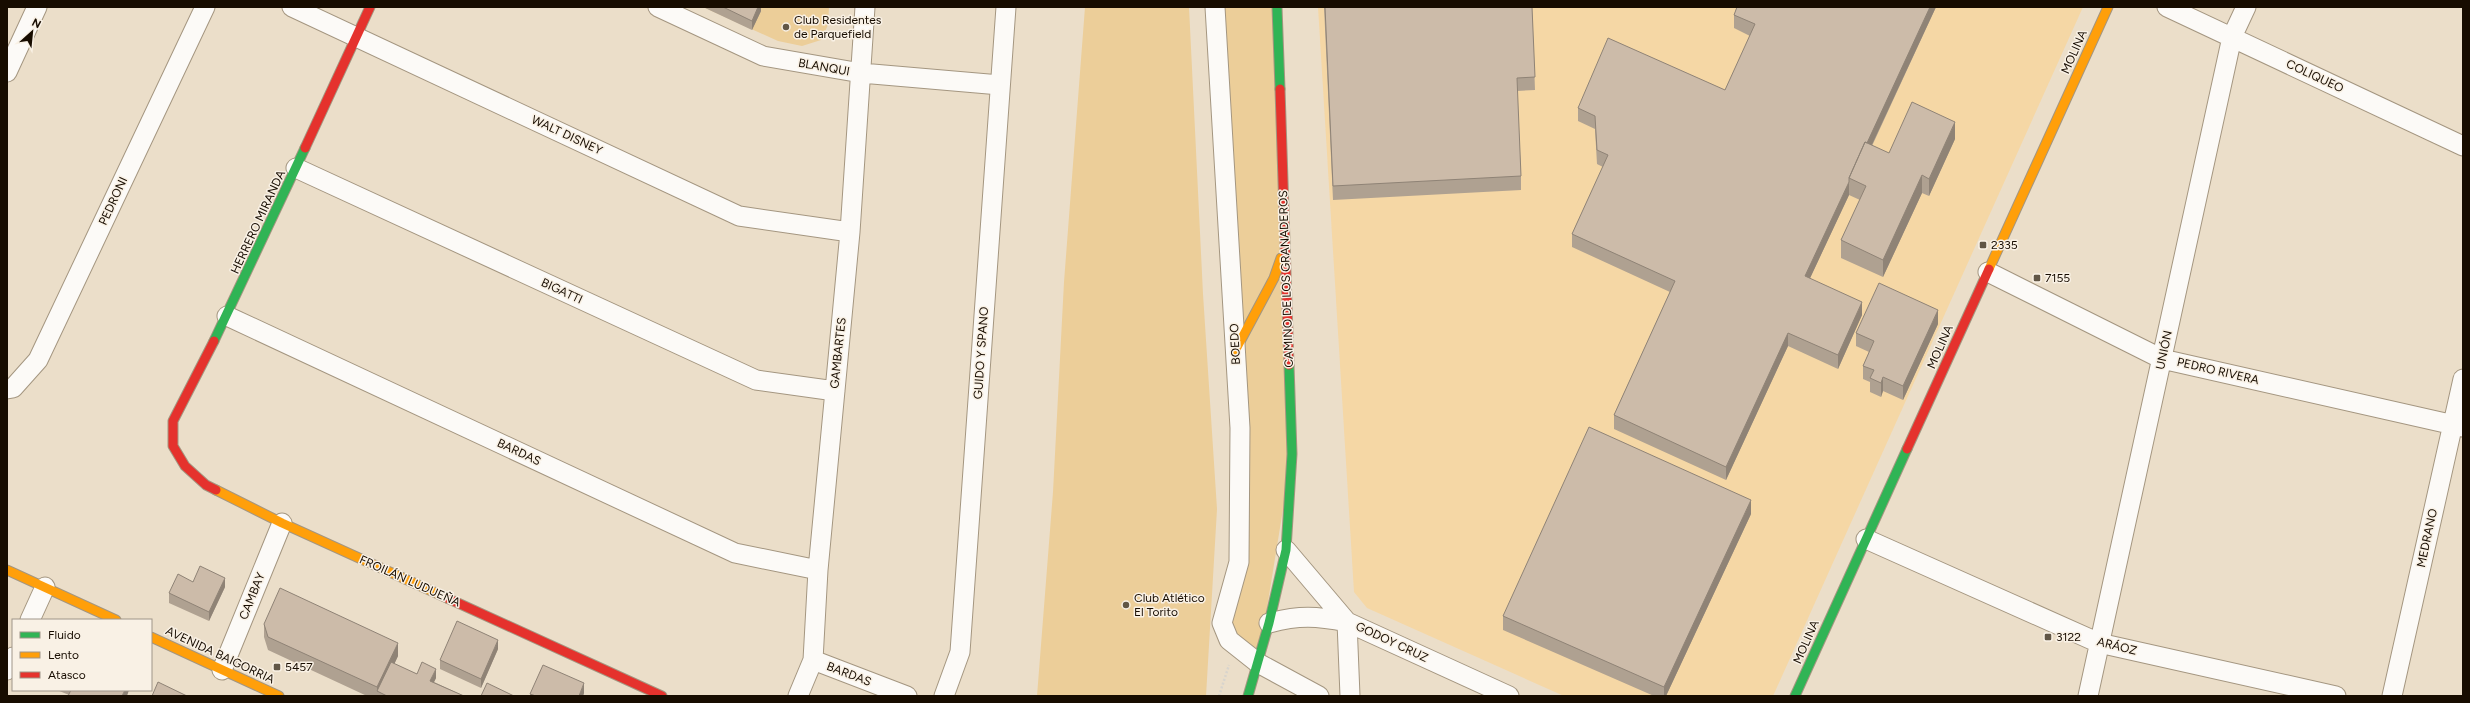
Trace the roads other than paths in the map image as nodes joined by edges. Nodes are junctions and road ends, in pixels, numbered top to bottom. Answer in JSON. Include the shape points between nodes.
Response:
{"nodes":[{"id":1,"x":37,"y":7,"type":"edge"},
{"id":2,"x":205,"y":7,"type":"edge"},
{"id":3,"x":292,"y":7,"type":"edge"},
{"id":4,"x":370,"y":7,"type":"edge"},
{"id":5,"x":658,"y":7,"type":"edge"},
{"id":6,"x":865,"y":7,"type":"edge"},
{"id":7,"x":1006,"y":7,"type":"edge"},
{"id":8,"x":1215,"y":7,"type":"edge"},
{"id":9,"x":1276,"y":7,"type":"edge"},
{"id":10,"x":2108,"y":7,"type":"edge"},
{"id":11,"x":2167,"y":7,"type":"edge"},
{"id":12,"x":2246,"y":7,"type":"edge"},
{"id":13,"x":356,"y":36,"type":"junction"},
{"id":14,"x":2232,"y":38,"type":"junction"},
{"id":15,"x":7,"y":72,"type":"edge"},
{"id":16,"x":861,"y":73,"type":"junction"},
{"id":17,"x":1000,"y":85,"type":"junction"},
{"id":18,"x":2463,"y":146,"type":"edge"},
{"id":19,"x":296,"y":168,"type":"junction"},
{"id":20,"x":850,"y":232,"type":"junction"},
{"id":21,"x":1285,"y":245,"type":"junction"},
{"id":22,"x":1988,"y":272,"type":"junction"},
{"id":23,"x":227,"y":316,"type":"junction"},
{"id":24,"x":1235,"y":351,"type":"junction"},
{"id":25,"x":2162,"y":359,"type":"junction"},
{"id":26,"x":2463,"y":379,"type":"edge"},
{"id":27,"x":10,"y":388,"type":"edge"},
{"id":28,"x":835,"y":391,"type":"junction"},
{"id":29,"x":2458,"y":426,"type":"edge"},
{"id":30,"x":173,"y":446,"type":"joint"},
{"id":31,"x":282,"y":523,"type":"junction"},
{"id":32,"x":1866,"y":539,"type":"junction"},
{"id":33,"x":1286,"y":550,"type":"junction"},
{"id":34,"x":7,"y":570,"type":"edge"},
{"id":35,"x":818,"y":570,"type":"junction"},
{"id":36,"x":45,"y":587,"type":"junction"},
{"id":37,"x":30,"y":619,"type":"edge"},
{"id":38,"x":114,"y":619,"type":"edge"},
{"id":39,"x":1347,"y":622,"type":"junction"},
{"id":40,"x":1269,"y":623,"type":"junction"},
{"id":41,"x":152,"y":636,"type":"edge"},
{"id":42,"x":2099,"y":643,"type":"junction"},
{"id":43,"x":12,"y":659,"type":"edge"},
{"id":44,"x":813,"y":660,"type":"junction"},
{"id":45,"x":1258,"y":663,"type":"junction"},
{"id":46,"x":7,"y":670,"type":"edge"},
{"id":47,"x":222,"y":670,"type":"junction"},
{"id":48,"x":279,"y":696,"type":"edge"},
{"id":49,"x":662,"y":696,"type":"edge"},
{"id":50,"x":798,"y":696,"type":"edge"},
{"id":51,"x":907,"y":696,"type":"edge"},
{"id":52,"x":944,"y":696,"type":"edge"},
{"id":53,"x":1248,"y":696,"type":"edge"},
{"id":54,"x":1319,"y":696,"type":"edge"},
{"id":55,"x":1350,"y":696,"type":"edge"},
{"id":56,"x":1509,"y":696,"type":"edge"},
{"id":57,"x":1795,"y":696,"type":"edge"},
{"id":58,"x":2088,"y":696,"type":"edge"},
{"id":59,"x":2336,"y":696,"type":"edge"},
{"id":60,"x":2392,"y":696,"type":"edge"}],
"edges":[{"from":1,"to":15,"type":"street"},
{"from":2,"to":27,"type":"street","name":"PEDRONI","via":[[38,360]]},
{"from":3,"to":13,"type":"street","name":"WALT DISNEY"},
{"from":4,"to":13,"type":"street","name":"HERRERO MIRANDA"},
{"from":5,"to":16,"type":"street","name":"BLANQUI","via":[[763,56]]},
{"from":6,"to":16,"type":"street","name":"GAMBARTES"},
{"from":7,"to":17,"type":"street","name":"GUIDO Y SPANO"},
{"from":8,"to":24,"type":"street","name":"BOEDO"},
{"from":9,"to":21,"type":"street","name":"CAMINO DE LOS GRANADEROS"},
{"from":10,"to":22,"type":"street","name":"MOLINA"},
{"from":11,"to":14,"type":"street","name":"COLIQUEO"},
{"from":12,"to":14,"type":"street","name":"UNIÓN"},
{"from":13,"to":19,"type":"street","name":"HERRERO MIRANDA"},
{"from":13,"to":20,"type":"street","name":"WALT DISNEY","via":[[739,216]]},
{"from":14,"to":18,"type":"street","name":"COLIQUEO"},
{"from":14,"to":25,"type":"street","name":"UNIÓN"},
{"from":16,"to":17,"type":"street","name":"BLANQUI"},
{"from":16,"to":20,"type":"street","name":"GAMBARTES"},
{"from":17,"to":52,"type":"street","name":"GUIDO Y SPANO","via":[[960,652]]},
{"from":19,"to":23,"type":"street","name":"HERRERO MIRANDA"},
{"from":19,"to":28,"type":"street","name":"BIGATTI","via":[[756,380]]},
{"from":20,"to":28,"type":"street","name":"GAMBARTES"},
{"from":21,"to":24,"type":"street","via":[[1274,278]]},
{"from":21,"to":33,"type":"street","name":"CAMINO DE LOS GRANADEROS","via":[[1292,454]]},
{"from":22,"to":25,"type":"street","name":"PEDRO RIVERA"},
{"from":22,"to":32,"type":"street","name":"MOLINA"},
{"from":23,"to":30,"type":"street","name":"HERRERO MIRANDA","via":[[173,422]]},
{"from":23,"to":35,"type":"street","name":"BARDAS","via":[[735,553]]},
{"from":24,"to":45,"type":"street","name":"BOEDO","via":[[1240,428],[1239,562],[1222,623],[1229,640]]},
{"from":25,"to":29,"type":"street","name":"PEDRO RIVERA"},
{"from":25,"to":42,"type":"street","name":"UNIÓN"},
{"from":26,"to":29,"type":"street","name":"MEDRANO"},
{"from":28,"to":35,"type":"street","name":"GAMBARTES"},
{"from":29,"to":60,"type":"street","name":"MEDRANO"},
{"from":30,"to":31,"type":"street","name":"FROILÁN LUDUEÑA","via":[[185,466],[206,485]]},
{"from":31,"to":47,"type":"street","name":"CAMBAY"},
{"from":31,"to":49,"type":"street","name":"FROILÁN LUDUEÑA"},
{"from":32,"to":42,"type":"street","name":"ARÁOZ"},
{"from":32,"to":57,"type":"street","name":"MOLINA"},
{"from":33,"to":39,"type":"street"},
{"from":33,"to":40,"type":"street","name":"CAMINO DE LOS GRANADEROS"},
{"from":34,"to":36,"type":"street"},
{"from":35,"to":44,"type":"street","name":"GAMBARTES"},
{"from":36,"to":37,"type":"street"},
{"from":36,"to":38,"type":"street"},
{"from":39,"to":40,"type":"street","name":"GODOY CRUZ","via":[[1320,616],[1295,616]]},
{"from":39,"to":55,"type":"street"},
{"from":39,"to":56,"type":"street","name":"GODOY CRUZ"},
{"from":40,"to":45,"type":"street"},
{"from":41,"to":47,"type":"street","name":"AVENIDA BAIGORRIA"},
{"from":42,"to":58,"type":"street","name":"UNIÓN"},
{"from":42,"to":59,"type":"street","name":"ARÁOZ"},
{"from":43,"to":46,"type":"street"},
{"from":44,"to":50,"type":"street","name":"GAMBARTES"},
{"from":44,"to":51,"type":"street","name":"BARDAS"},
{"from":45,"to":53,"type":"street"},
{"from":45,"to":54,"type":"street","name":"BOEDO"},
{"from":47,"to":48,"type":"street","name":"AVENIDA BAIGORRIA"}]}
